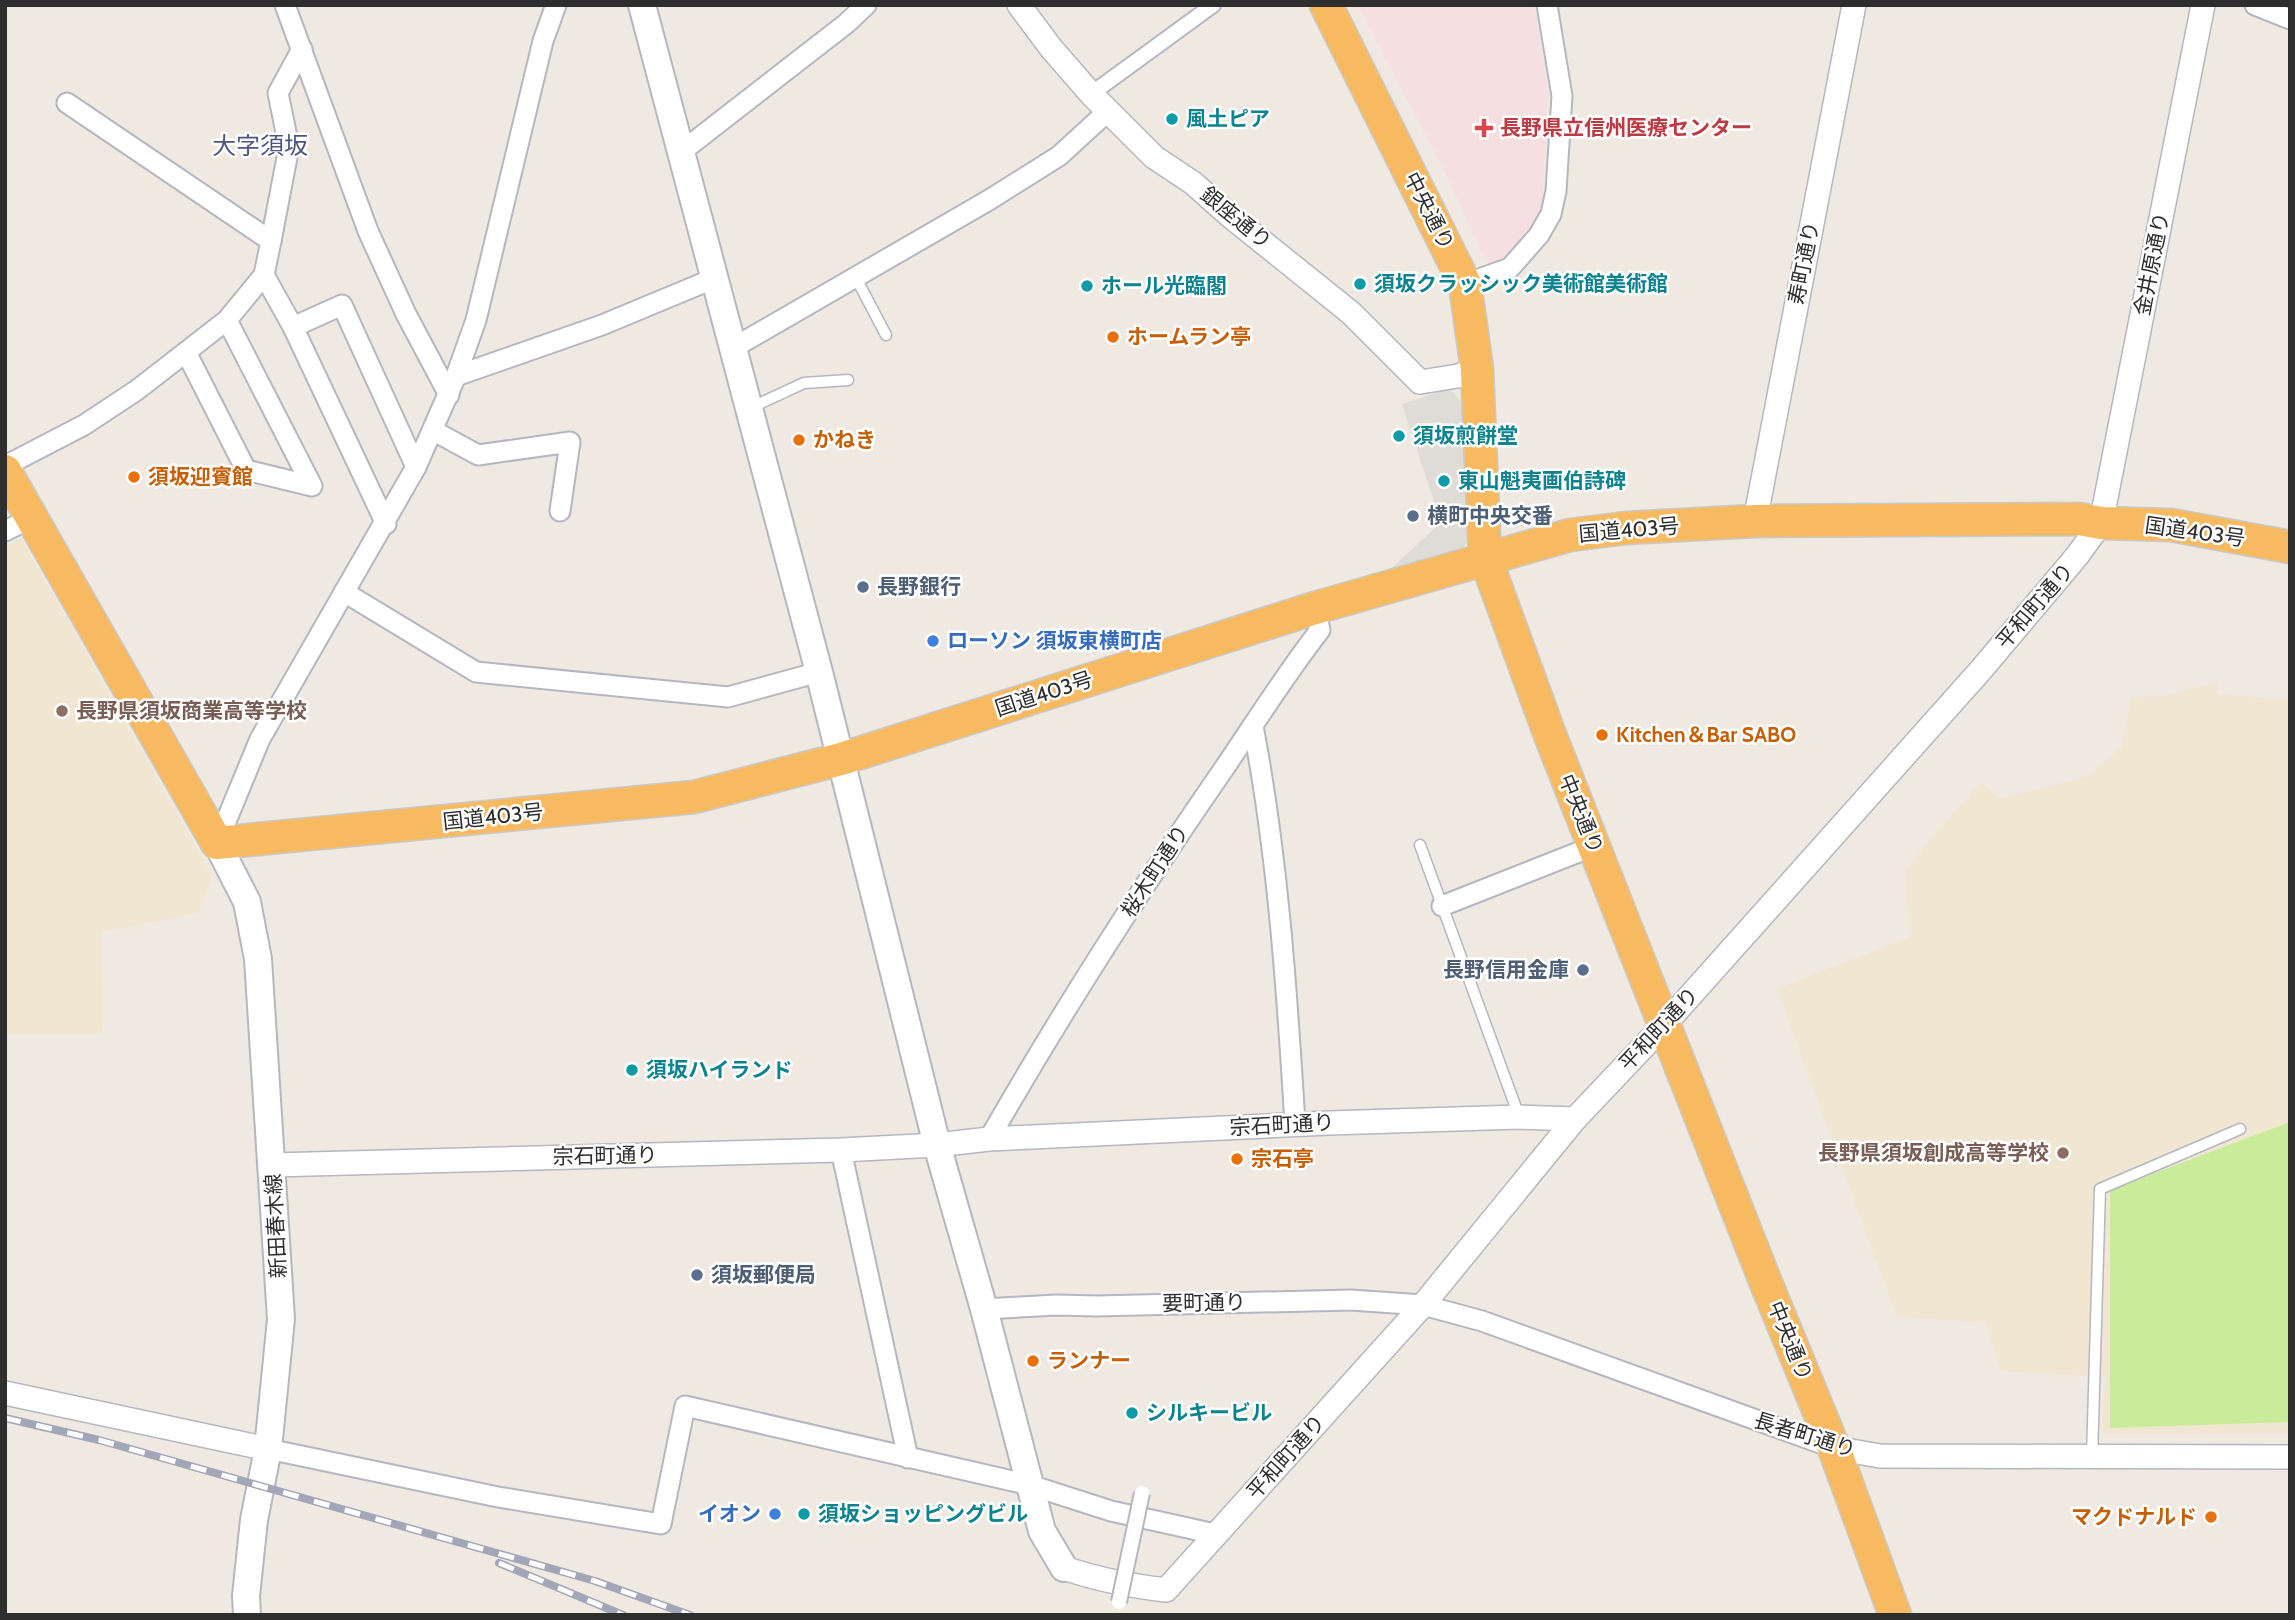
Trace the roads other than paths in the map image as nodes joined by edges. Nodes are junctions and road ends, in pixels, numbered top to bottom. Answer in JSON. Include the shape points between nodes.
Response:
{"nodes":[{"id":1,"x":285,"y":5,"type":"edge"},
{"id":2,"x":556,"y":5,"type":"edge"},
{"id":3,"x":642,"y":5,"type":"edge"},
{"id":4,"x":866,"y":5,"type":"edge"},
{"id":5,"x":1019,"y":5,"type":"edge"},
{"id":6,"x":1213,"y":5,"type":"edge"},
{"id":7,"x":1326,"y":5,"type":"edge"},
{"id":8,"x":1547,"y":5,"type":"edge"},
{"id":9,"x":1854,"y":5,"type":"edge"},
{"id":10,"x":2203,"y":5,"type":"edge"},
{"id":11,"x":2255,"y":5,"type":"edge"},
{"id":12,"x":2290,"y":19,"type":"edge"},
{"id":13,"x":302,"y":49,"type":"junction"},
{"id":14,"x":1091,"y":94,"type":"junction"},
{"id":15,"x":67,"y":103,"type":"dead end"},
{"id":16,"x":1107,"y":112,"type":"junction"},
{"id":17,"x":681,"y":152,"type":"junction"},
{"id":18,"x":271,"y":241,"type":"junction"},
{"id":19,"x":264,"y":275,"type":"junction"},
{"id":20,"x":715,"y":278,"type":"junction"},
{"id":21,"x":856,"y":278,"type":"junction"},
{"id":22,"x":1465,"y":284,"type":"junction"},
{"id":23,"x":227,"y":320,"type":"junction"},
{"id":24,"x":293,"y":327,"type":"junction"},
{"id":25,"x":886,"y":335,"type":"dead end"},
{"id":26,"x":733,"y":348,"type":"junction"},
{"id":27,"x":186,"y":352,"type":"junction"},
{"id":28,"x":1477,"y":369,"type":"junction"},
{"id":29,"x":456,"y":376,"type":"junction"},
{"id":30,"x":848,"y":380,"type":"dead end"},
{"id":31,"x":449,"y":395,"type":"junction"},
{"id":32,"x":749,"y":408,"type":"junction"},
{"id":33,"x":434,"y":430,"type":"junction"},
{"id":34,"x":5,"y":466,"type":"edge"},
{"id":35,"x":416,"y":467,"type":"junction"},
{"id":36,"x":5,"y":471,"type":"edge"},
{"id":37,"x":560,"y":510,"type":"dead end"},
{"id":38,"x":1755,"y":521,"type":"junction"},
{"id":39,"x":2101,"y":523,"type":"junction"},
{"id":40,"x":18,"y":524,"type":"edge"},
{"id":41,"x":386,"y":524,"type":"junction"},
{"id":42,"x":2290,"y":547,"type":"edge"},
{"id":43,"x":1485,"y":557,"type":"junction"},
{"id":44,"x":344,"y":592,"type":"junction"},
{"id":45,"x":1315,"y":608,"type":"junction"},
{"id":46,"x":820,"y":672,"type":"junction"},
{"id":47,"x":1253,"y":726,"type":"junction"},
{"id":48,"x":841,"y":759,"type":"junction"},
{"id":49,"x":217,"y":843,"type":"junction"},
{"id":50,"x":1420,"y":845,"type":"dead end"},
{"id":51,"x":1594,"y":846,"type":"junction"},
{"id":52,"x":1442,"y":906,"type":"junction"},
{"id":53,"x":1665,"y":1024,"type":"junction"},
{"id":54,"x":1519,"y":1116,"type":"junction"},
{"id":55,"x":1575,"y":1119,"type":"junction"},
{"id":56,"x":1295,"y":1124,"type":"junction"},
{"id":57,"x":2240,"y":1129,"type":"dead end"},
{"id":58,"x":989,"y":1139,"type":"junction"},
{"id":59,"x":937,"y":1145,"type":"junction"},
{"id":60,"x":841,"y":1150,"type":"junction"},
{"id":61,"x":272,"y":1164,"type":"junction"},
{"id":62,"x":1423,"y":1305,"type":"junction"},
{"id":63,"x":984,"y":1309,"type":"junction"},
{"id":64,"x":5,"y":1393,"type":"edge"},
{"id":65,"x":1834,"y":1448,"type":"junction"},
{"id":66,"x":268,"y":1449,"type":"junction"},
{"id":67,"x":2092,"y":1457,"type":"junction"},
{"id":68,"x":2290,"y":1457,"type":"edge"},
{"id":69,"x":908,"y":1458,"type":"junction"},
{"id":70,"x":1030,"y":1485,"type":"junction"},
{"id":71,"x":1142,"y":1493,"type":"dead end"},
{"id":72,"x":1216,"y":1534,"type":"junction"},
{"id":73,"x":1065,"y":1568,"type":"joint"},
{"id":74,"x":1119,"y":1602,"type":"dead end"},
{"id":75,"x":247,"y":1615,"type":"edge"},
{"id":76,"x":1895,"y":1615,"type":"edge"}],
"edges":[{"from":1,"to":13,"type":"street"},
{"from":2,"to":29,"type":"street","via":[[543,41],[476,320]]},
{"from":3,"to":17,"type":"main road"},
{"from":4,"to":17,"type":"street"},
{"from":5,"to":14,"type":"street","name":"銀座通り"},
{"from":6,"to":14,"type":"street"},
{"from":7,"to":22,"type":"highway","name":"中央通り"},
{"from":8,"to":22,"type":"street","via":[[1562,96],[1551,214],[1510,268]]},
{"from":9,"to":38,"type":"street","name":"寿町通り"},
{"from":10,"to":39,"type":"street","name":"金井原通り"},
{"from":11,"to":12,"type":"street"},
{"from":13,"to":18,"type":"street","via":[[278,93],[289,147]]},
{"from":13,"to":31,"type":"street","via":[[368,231]]},
{"from":14,"to":16,"type":"street","name":"銀座通り"},
{"from":15,"to":18,"type":"street"},
{"from":16,"to":21,"type":"street","via":[[1059,156]]},
{"from":16,"to":28,"type":"street","name":"銀座通り","via":[[1154,158],[1193,183],[1352,313],[1420,382]]},
{"from":17,"to":20,"type":"main road"},
{"from":18,"to":19,"type":"street"},
{"from":19,"to":23,"type":"street"},
{"from":19,"to":24,"type":"street"},
{"from":20,"to":26,"type":"main road"},
{"from":20,"to":29,"type":"street","via":[[602,325]]},
{"from":21,"to":25,"type":"lane"},
{"from":21,"to":26,"type":"street"},
{"from":22,"to":28,"type":"highway","name":"中央通り"},
{"from":23,"to":27,"type":"street"},
{"from":23,"to":27,"type":"street","via":[[312,486],[246,470]]},
{"from":24,"to":35,"type":"street","via":[[342,305]]},
{"from":24,"to":41,"type":"street"},
{"from":26,"to":32,"type":"main road"},
{"from":27,"to":34,"type":"street","via":[[85,425]]},
{"from":28,"to":43,"type":"highway","name":"中央通り"},
{"from":29,"to":31,"type":"street"},
{"from":30,"to":32,"type":"lane","via":[[804,383]]},
{"from":31,"to":33,"type":"street"},
{"from":32,"to":46,"type":"main road"},
{"from":33,"to":35,"type":"street"},
{"from":33,"to":37,"type":"street","via":[[478,455],[570,442]]},
{"from":35,"to":41,"type":"street"},
{"from":36,"to":40,"type":"highway"},
{"from":38,"to":39,"type":"highway","name":"国道403号","via":[[2079,519]]},
{"from":38,"to":43,"type":"highway","name":"国道403号","via":[[1570,535]]},
{"from":39,"to":42,"type":"highway","name":"国道403号","via":[[2171,524]]},
{"from":39,"to":53,"type":"street","name":"平和町通り","via":[[1980,671]]},
{"from":40,"to":49,"type":"highway","via":[[133,691]]},
{"from":41,"to":44,"type":"street"},
{"from":43,"to":45,"type":"highway","name":"国道403号"},
{"from":43,"to":51,"type":"highway","name":"中央通り"},
{"from":44,"to":46,"type":"street","via":[[476,672],[728,697]]},
{"from":44,"to":49,"type":"street","via":[[260,739]]},
{"from":45,"to":47,"type":"street","name":"桜木町通り","via":[[1321,630]]},
{"from":45,"to":48,"type":"highway","name":"国道403号"},
{"from":46,"to":48,"type":"main road"},
{"from":47,"to":56,"type":"street","via":[[1280,923]]},
{"from":47,"to":58,"type":"street","name":"桜木町通り","via":[[1037,1054]]},
{"from":48,"to":49,"type":"highway","name":"国道403号","via":[[694,797]]},
{"from":48,"to":59,"type":"main road"},
{"from":49,"to":61,"type":"main road","name":"新田春木線","via":[[247,902],[258,960]]},
{"from":50,"to":52,"type":"lane"},
{"from":51,"to":52,"type":"street"},
{"from":51,"to":53,"type":"highway","name":"中央通り"},
{"from":52,"to":54,"type":"lane"},
{"from":53,"to":55,"type":"street","name":"平和町通り"},
{"from":53,"to":65,"type":"highway","name":"中央通り"},
{"from":54,"to":55,"type":"street","name":"宗石町通り"},
{"from":54,"to":56,"type":"street","name":"宗石町通り"},
{"from":55,"to":62,"type":"street","name":"平和町通り"},
{"from":56,"to":58,"type":"street","name":"宗石町通り"},
{"from":57,"to":67,"type":"lane","via":[[2100,1189]]},
{"from":58,"to":59,"type":"street","name":"宗石町通り"},
{"from":59,"to":60,"type":"street","name":"宗石町通り"},
{"from":59,"to":63,"type":"main road"},
{"from":60,"to":61,"type":"street","name":"宗石町通り"},
{"from":60,"to":69,"type":"street"},
{"from":61,"to":66,"type":"main road","name":"新田春木線","via":[[281,1319]]},
{"from":62,"to":63,"type":"street","name":"要町通り","via":[[1351,1300]]},
{"from":62,"to":65,"type":"street","name":"長者町通り","via":[[1482,1321]]},
{"from":62,"to":72,"type":"street","name":"平和町通り"},
{"from":63,"to":70,"type":"main road"},
{"from":64,"to":66,"type":"street"},
{"from":65,"to":67,"type":"street","name":"長者町通り","via":[[1880,1456]]},
{"from":65,"to":76,"type":"highway","name":"中央通り"},
{"from":66,"to":69,"type":"street","via":[[498,1497],[661,1524],[685,1406]]},
{"from":66,"to":75,"type":"main road","name":"新田春木線","via":[[254,1520]]},
{"from":67,"to":68,"type":"street","name":"長者町通り"},
{"from":69,"to":70,"type":"street"},
{"from":70,"to":72,"type":"street","via":[[1111,1511]]},
{"from":70,"to":73,"type":"main road","via":[[1042,1531]]},
{"from":71,"to":74,"type":"street","bridge":true},
{"from":72,"to":73,"type":"street","name":"平和町通り","via":[[1166,1590],[1099,1580]]}]}
